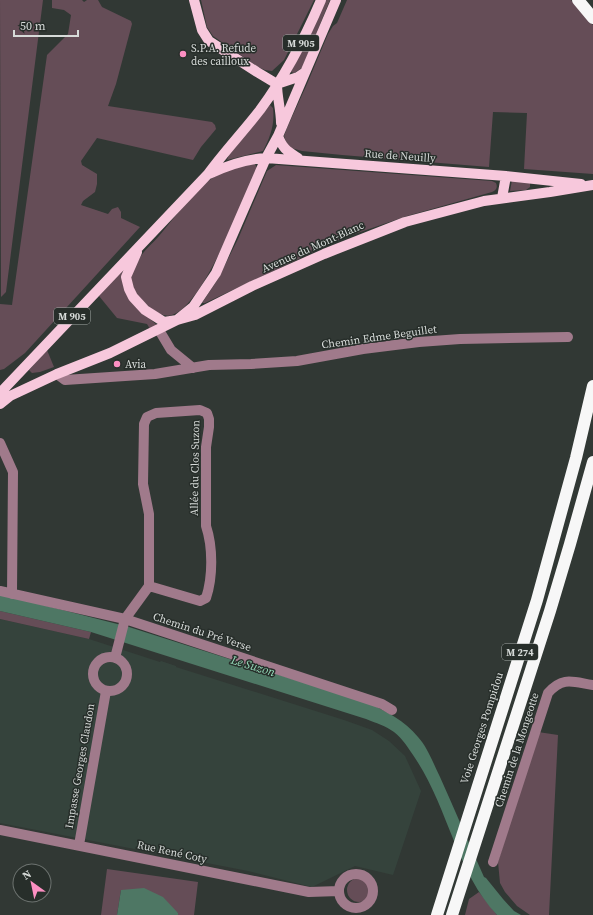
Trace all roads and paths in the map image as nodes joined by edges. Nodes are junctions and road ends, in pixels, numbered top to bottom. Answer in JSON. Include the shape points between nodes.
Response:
{"nodes":[{"id":1,"x":194,"y":0,"type":"edge"},
{"id":2,"x":321,"y":0,"type":"edge"},
{"id":3,"x":336,"y":0,"type":"edge"},
{"id":4,"x":578,"y":0,"type":"edge"},
{"id":5,"x":593,"y":18,"type":"edge"},
{"id":6,"x":304,"y":73,"type":"junction"},
{"id":7,"x":277,"y":84,"type":"junction"},
{"id":8,"x":279,"y":132,"type":"junction"},
{"id":9,"x":266,"y":158,"type":"junction"},
{"id":10,"x":302,"y":160,"type":"junction"},
{"id":11,"x":208,"y":174,"type":"junction"},
{"id":12,"x":506,"y":176,"type":"junction"},
{"id":13,"x":593,"y":185,"type":"edge"},
{"id":14,"x":502,"y":198,"type":"junction"},
{"id":15,"x":141,"y":243,"type":"junction"},
{"id":16,"x":177,"y":320,"type":"junction"},
{"id":17,"x":158,"y":330,"type":"junction"},
{"id":18,"x":568,"y":337,"type":"dead end"},
{"id":19,"x":193,"y":368,"type":"junction"},
{"id":20,"x":57,"y":374,"type":"junction"},
{"id":21,"x":593,"y":386,"type":"edge"},
{"id":22,"x":1,"y":391,"type":"edge"},
{"id":23,"x":0,"y":404,"type":"edge"},
{"id":24,"x":0,"y":443,"type":"edge"},
{"id":25,"x":593,"y":462,"type":"edge"},
{"id":26,"x":149,"y":586,"type":"junction"},
{"id":27,"x":0,"y":591,"type":"edge"},
{"id":28,"x":12,"y":594,"type":"junction"},
{"id":29,"x":125,"y":619,"type":"junction"},
{"id":30,"x":116,"y":658,"type":"junction"},
{"id":31,"x":593,"y":685,"type":"edge"},
{"id":32,"x":106,"y":691,"type":"junction"},
{"id":33,"x":392,"y":710,"type":"dead end"},
{"id":34,"x":0,"y":830,"type":"edge"},
{"id":35,"x":79,"y":845,"type":"junction"},
{"id":36,"x":493,"y":862,"type":"dead end"},
{"id":37,"x":339,"y":891,"type":"dead end"},
{"id":38,"x":437,"y":915,"type":"edge"},
{"id":39,"x":452,"y":915,"type":"edge"}],
"edges":[{"from":1,"to":7,"type":"main road","via":[[202,30],[209,41]]},
{"from":2,"to":7,"type":"main road","name":"Rue de Neuilly","number":"M 905"},
{"from":3,"to":6,"type":"main road","number":"M 905"},
{"from":4,"to":5,"type":"highway"},
{"from":6,"to":7,"type":"main road"},
{"from":6,"to":8,"type":"main road","number":"M 905"},
{"from":7,"to":8,"type":"main road","via":[[281,114]]},
{"from":7,"to":11,"type":"main road","name":"Rue de Neuilly","number":"M 905","via":[[261,109]]},
{"from":8,"to":9,"type":"main road","number":"M 905"},
{"from":8,"to":10,"type":"main road","via":[[282,146],[287,152]]},
{"from":9,"to":10,"type":"main road","name":"Rue de Neuilly"},
{"from":9,"to":11,"type":"main road","name":"Rue de Neuilly","via":[[235,163]]},
{"from":9,"to":16,"type":"main road","number":"M 905","via":[[216,273],[193,306]]},
{"from":10,"to":12,"type":"main road","name":"Rue de Neuilly"},
{"from":11,"to":15,"type":"main road","name":"Rue de Neuilly","number":"M 905"},
{"from":12,"to":13,"type":"main road","name":"Rue de Neuilly"},
{"from":12,"to":14,"type":"main road"},
{"from":13,"to":14,"type":"main road","name":"Avenue du Mont-Blanc"},
{"from":14,"to":16,"type":"main road","name":"Avenue du Mont-Blanc","via":[[405,222],[362,238],[252,286],[195,316]]},
{"from":15,"to":16,"type":"main road","via":[[126,277],[129,289],[139,305],[153,315],[164,322]]},
{"from":15,"to":22,"type":"main road","name":"Rue de Neuilly","number":"M 905"},
{"from":16,"to":17,"type":"main road","name":"Avenue du Mont-Blanc","number":"M 905"},
{"from":17,"to":19,"type":"street","via":[[171,350]]},
{"from":17,"to":20,"type":"main road","name":"Avenue du Mont-Blanc","number":"M 905"},
{"from":18,"to":19,"type":"street","name":"Chemin Edme Beguillet","via":[[419,342],[297,361]]},
{"from":19,"to":20,"type":"street","name":"Chemin Edme Beguillet","via":[[154,374],[65,380]]},
{"from":20,"to":22,"type":"main road","number":"M 905"},
{"from":20,"to":23,"type":"main road","via":[[10,396]]},
{"from":21,"to":38,"type":"highway","name":"Voie Georges Pompidou","number":"M 274","via":[[537,600]]},
{"from":24,"to":28,"type":"street","via":[[13,472]]},
{"from":25,"to":39,"type":"highway","number":"M 274","via":[[550,611]]},
{"from":26,"to":26,"type":"street","name":"Allée du Clos Suzon","via":[[200,602],[206,598],[210,587],[211,546],[206,526],[206,447],[209,419],[207,413],[200,410],[156,414],[147,417],[144,424],[143,484],[149,514]]},
{"from":26,"to":29,"type":"street"},
{"from":27,"to":28,"type":"street","name":"Chemin du Pré Verse"},
{"from":28,"to":29,"type":"street","name":"Chemin du Pré Verse"},
{"from":29,"to":30,"type":"street"},
{"from":29,"to":33,"type":"street","name":"Chemin du Pré Verse","via":[[382,704]]},
{"from":30,"to":32,"type":"street","name":"Impasse Georges Claudon","via":[[126,671],[125,682],[117,690]]},
{"from":30,"to":32,"type":"street","name":"Impasse Georges Claudon","via":[[104,658],[93,670],[96,686]]},
{"from":31,"to":36,"type":"street","name":"Chemin de la Mongeotte","via":[[567,681],[555,685],[548,693]]},
{"from":32,"to":35,"type":"street","name":"Impasse Georges Claudon"},
{"from":34,"to":35,"type":"street","name":"Rue René Coty"},
{"from":35,"to":37,"type":"street","name":"Rue René Coty","via":[[309,892]]}]}
